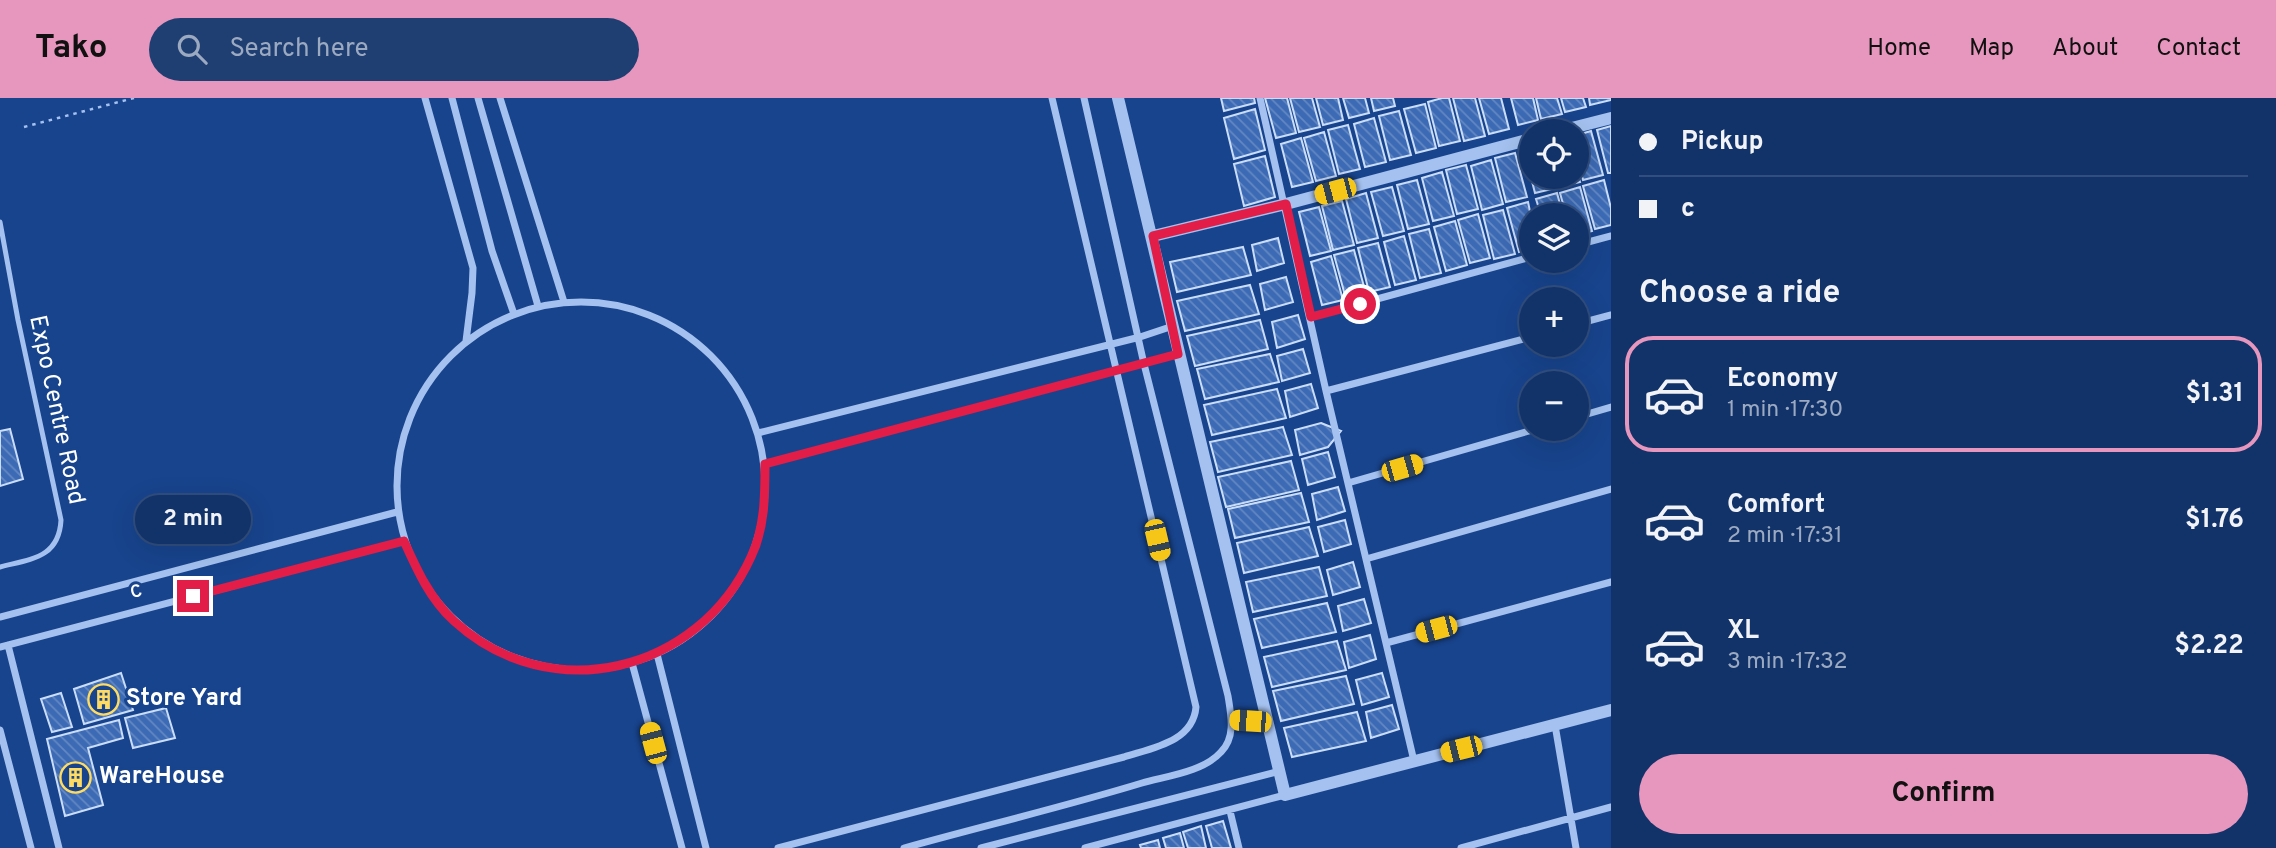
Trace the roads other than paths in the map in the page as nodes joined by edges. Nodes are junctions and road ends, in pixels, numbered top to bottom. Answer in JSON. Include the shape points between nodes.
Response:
{"nodes":[{"id":1,"x":425,"y":98,"type":"edge"},
{"id":2,"x":452,"y":98,"type":"edge"},
{"id":3,"x":478,"y":98,"type":"edge"},
{"id":4,"x":500,"y":98,"type":"edge"},
{"id":5,"x":1052,"y":98,"type":"edge"},
{"id":6,"x":1084,"y":98,"type":"edge"},
{"id":7,"x":1118,"y":98,"type":"edge"},
{"id":8,"x":1260,"y":98,"type":"edge"},
{"id":9,"x":1611,"y":118,"type":"edge"},
{"id":10,"x":1589,"y":124,"type":"edge"},
{"id":11,"x":1519,"y":142,"type":"edge"},
{"id":12,"x":1286,"y":204,"type":"junction"},
{"id":13,"x":0,"y":222,"type":"edge"},
{"id":14,"x":1153,"y":236,"type":"junction"},
{"id":15,"x":1611,"y":236,"type":"edge"},
{"id":16,"x":1589,"y":242,"type":"edge"},
{"id":17,"x":1519,"y":260,"type":"edge"},
{"id":18,"x":564,"y":302,"type":"junction"},
{"id":19,"x":538,"y":306,"type":"junction"},
{"id":20,"x":514,"y":314,"type":"junction"},
{"id":21,"x":1611,"y":315,"type":"edge"},
{"id":22,"x":1311,"y":317,"type":"junction"},
{"id":23,"x":1589,"y":321,"type":"edge"},
{"id":24,"x":1173,"y":326,"type":"junction"},
{"id":25,"x":1140,"y":337,"type":"junction"},
{"id":26,"x":1519,"y":340,"type":"edge"},
{"id":27,"x":466,"y":341,"type":"junction"},
{"id":28,"x":1112,"y":344,"type":"junction"},
{"id":29,"x":1178,"y":354,"type":"junction"},
{"id":30,"x":1144,"y":364,"type":"junction"},
{"id":31,"x":1118,"y":372,"type":"junction"},
{"id":32,"x":1326,"y":391,"type":"junction"},
{"id":33,"x":1611,"y":407,"type":"edge"},
{"id":34,"x":1589,"y":413,"type":"edge"},
{"id":35,"x":758,"y":433,"type":"junction"},
{"id":36,"x":1519,"y":434,"type":"edge"},
{"id":37,"x":765,"y":464,"type":"junction"},
{"id":38,"x":1348,"y":483,"type":"junction"},
{"id":39,"x":1611,"y":489,"type":"edge"},
{"id":40,"x":397,"y":512,"type":"junction"},
{"id":41,"x":404,"y":541,"type":"junction"},
{"id":42,"x":1366,"y":559,"type":"junction"},
{"id":43,"x":0,"y":566,"type":"edge"},
{"id":44,"x":1611,"y":582,"type":"edge"},
{"id":45,"x":0,"y":617,"type":"edge"},
{"id":46,"x":1386,"y":643,"type":"junction"},
{"id":47,"x":4,"y":646,"type":"edge"},
{"id":48,"x":657,"y":654,"type":"junction"},
{"id":49,"x":632,"y":663,"type":"junction"},
{"id":50,"x":1611,"y":710,"type":"edge"},
{"id":51,"x":1232,"y":720,"type":"junction"},
{"id":52,"x":1268,"y":723,"type":"junction"},
{"id":53,"x":1555,"y":725,"type":"junction"},
{"id":54,"x":0,"y":730,"type":"edge"},
{"id":55,"x":1414,"y":761,"type":"junction"},
{"id":56,"x":1280,"y":771,"type":"junction"},
{"id":57,"x":1285,"y":795,"type":"junction"},
{"id":58,"x":1611,"y":807,"type":"edge"},
{"id":59,"x":1230,"y":811,"type":"junction"},
{"id":60,"x":1572,"y":818,"type":"junction"},
{"id":61,"x":706,"y":847,"type":"edge"},
{"id":62,"x":31,"y":848,"type":"edge"},
{"id":63,"x":59,"y":848,"type":"edge"},
{"id":64,"x":682,"y":848,"type":"edge"},
{"id":65,"x":718,"y":848,"type":"edge"},
{"id":66,"x":778,"y":848,"type":"edge"},
{"id":67,"x":904,"y":848,"type":"edge"},
{"id":68,"x":981,"y":848,"type":"edge"},
{"id":69,"x":1085,"y":848,"type":"edge"},
{"id":70,"x":1239,"y":848,"type":"edge"},
{"id":71,"x":1461,"y":848,"type":"edge"},
{"id":72,"x":1576,"y":848,"type":"edge"}],
"edges":[{"from":1,"to":27,"type":"street","via":[[473,268]]},
{"from":2,"to":20,"type":"street","via":[[492,251]]},
{"from":3,"to":19,"type":"street"},
{"from":4,"to":18,"type":"street"},
{"from":5,"to":28,"type":"street"},
{"from":6,"to":25,"type":"street"},
{"from":7,"to":14,"type":"street"},
{"from":8,"to":12,"type":"street"},
{"from":9,"to":10,"type":"street"},
{"from":11,"to":12,"type":"street"},
{"from":12,"to":14,"type":"street"},
{"from":12,"to":22,"type":"street"},
{"from":13,"to":43,"type":"lane","name":"Expo Centre Road","via":[[61,532],[43,555]]},
{"from":14,"to":24,"type":"street"},
{"from":15,"to":16,"type":"street"},
{"from":17,"to":22,"type":"street"},
{"from":18,"to":19,"type":"street"},
{"from":18,"to":35,"type":"street","via":[[606,303],[647,314],[685,333],[717,361],[741,394]]},
{"from":19,"to":20,"type":"street"},
{"from":20,"to":27,"type":"street"},
{"from":21,"to":23,"type":"street"},
{"from":22,"to":32,"type":"street"},
{"from":24,"to":25,"type":"street"},
{"from":24,"to":29,"type":"street"},
{"from":25,"to":28,"type":"street"},
{"from":25,"to":30,"type":"street"},
{"from":26,"to":32,"type":"street"},
{"from":27,"to":40,"type":"street","via":[[432,376],[408,418],[396,464]]},
{"from":28,"to":31,"type":"street"},
{"from":28,"to":35,"type":"street"},
{"from":29,"to":30,"type":"street"},
{"from":29,"to":52,"type":"street"},
{"from":30,"to":31,"type":"street"},
{"from":30,"to":51,"type":"street"},
{"from":31,"to":37,"type":"street"},
{"from":31,"to":66,"type":"street","via":[[1196,707],[1189,730],[1124,757]]},
{"from":32,"to":38,"type":"street"},
{"from":33,"to":34,"type":"street"},
{"from":35,"to":37,"type":"street"},
{"from":36,"to":38,"type":"street"},
{"from":37,"to":48,"type":"street","via":[[764,510],[741,576],[697,630]]},
{"from":38,"to":42,"type":"street"},
{"from":39,"to":42,"type":"street"},
{"from":40,"to":41,"type":"street"},
{"from":40,"to":45,"type":"street"},
{"from":41,"to":47,"type":"street","name":"c"},
{"from":41,"to":49,"type":"street","via":[[424,584],[454,621],[492,648],[537,666],[584,670]]},
{"from":42,"to":46,"type":"street"},
{"from":44,"to":46,"type":"street"},
{"from":46,"to":55,"type":"street"},
{"from":47,"to":63,"type":"street"},
{"from":48,"to":49,"type":"street"},
{"from":48,"to":61,"type":"street"},
{"from":49,"to":64,"type":"street"},
{"from":50,"to":53,"type":"street"},
{"from":51,"to":52,"type":"street"},
{"from":51,"to":67,"type":"street","via":[[1223,751],[1209,762]]},
{"from":52,"to":56,"type":"street"},
{"from":53,"to":55,"type":"street"},
{"from":53,"to":60,"type":"street"},
{"from":54,"to":62,"type":"street"},
{"from":55,"to":57,"type":"street"},
{"from":56,"to":57,"type":"street"},
{"from":56,"to":68,"type":"street"},
{"from":57,"to":59,"type":"street"},
{"from":58,"to":60,"type":"street"},
{"from":59,"to":69,"type":"street"},
{"from":59,"to":70,"type":"street"},
{"from":60,"to":71,"type":"street"},
{"from":60,"to":72,"type":"street"},
{"from":61,"to":65,"type":"street"}]}
